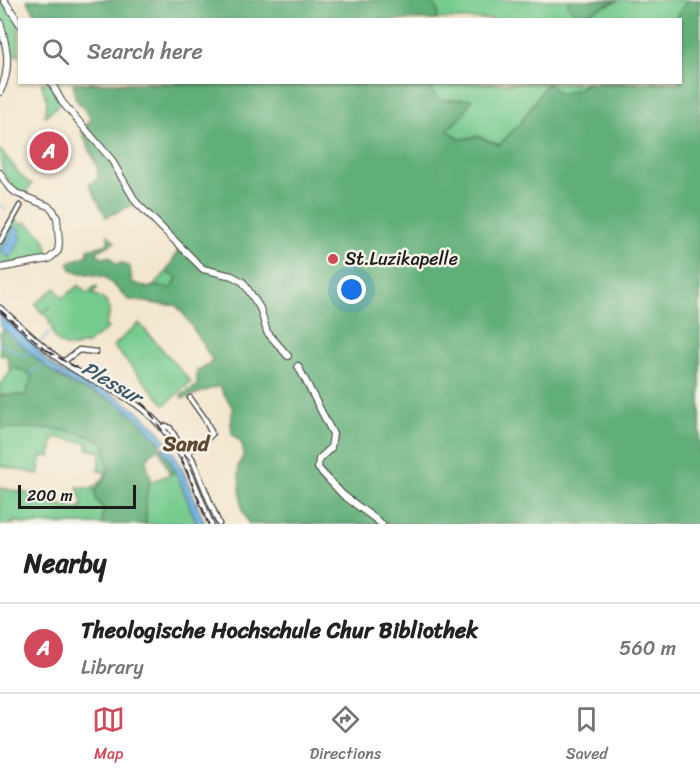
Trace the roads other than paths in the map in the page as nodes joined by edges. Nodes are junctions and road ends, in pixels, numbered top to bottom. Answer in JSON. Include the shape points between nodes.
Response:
{"nodes":[{"id":1,"x":4,"y":0,"type":"edge"},
{"id":2,"x":18,"y":21,"type":"edge"},
{"id":3,"x":0,"y":22,"type":"edge"},
{"id":4,"x":52,"y":84,"type":"edge"},
{"id":5,"x":0,"y":92,"type":"edge"},
{"id":6,"x":0,"y":173,"type":"edge"},
{"id":7,"x":20,"y":206,"type":"dead end"},
{"id":8,"x":0,"y":242,"type":"edge"},
{"id":9,"x":0,"y":268,"type":"edge"},
{"id":10,"x":0,"y":308,"type":"edge"},
{"id":11,"x":96,"y":352,"type":"dead end"},
{"id":12,"x":288,"y":356,"type":"dead end"},
{"id":13,"x":63,"y":362,"type":"junction"},
{"id":14,"x":298,"y":366,"type":"dead end"},
{"id":15,"x":190,"y":398,"type":"dead end"},
{"id":16,"x":162,"y":428,"type":"junction"},
{"id":17,"x":187,"y":452,"type":"junction"},
{"id":18,"x":211,"y":524,"type":"edge"},
{"id":19,"x":219,"y":524,"type":"edge"},
{"id":20,"x":382,"y":524,"type":"edge"}],
"edges":[{"from":1,"to":2,"type":"main road"},
{"from":3,"to":5,"type":"main road","via":[[9,63]]},
{"from":4,"to":12,"type":"main road","via":[[60,99],[111,159],[140,206],[203,269],[232,276],[245,285],[260,308],[267,332]]},
{"from":6,"to":9,"type":"main road","via":[[19,195],[53,210],[59,244],[49,259]]},
{"from":7,"to":8,"type":"street"},
{"from":10,"to":13,"type":"street"},
{"from":11,"to":13,"type":"street","via":[[79,350]]},
{"from":13,"to":16,"type":"street","via":[[128,398]]},
{"from":14,"to":20,"type":"main road","via":[[333,434],[332,446],[319,459],[318,468],[343,495]]},
{"from":15,"to":17,"type":"street","via":[[212,434]]},
{"from":16,"to":17,"type":"street","via":[[169,427]]},
{"from":16,"to":18,"type":"street","via":[[189,468]]},
{"from":17,"to":19,"type":"street"}]}
